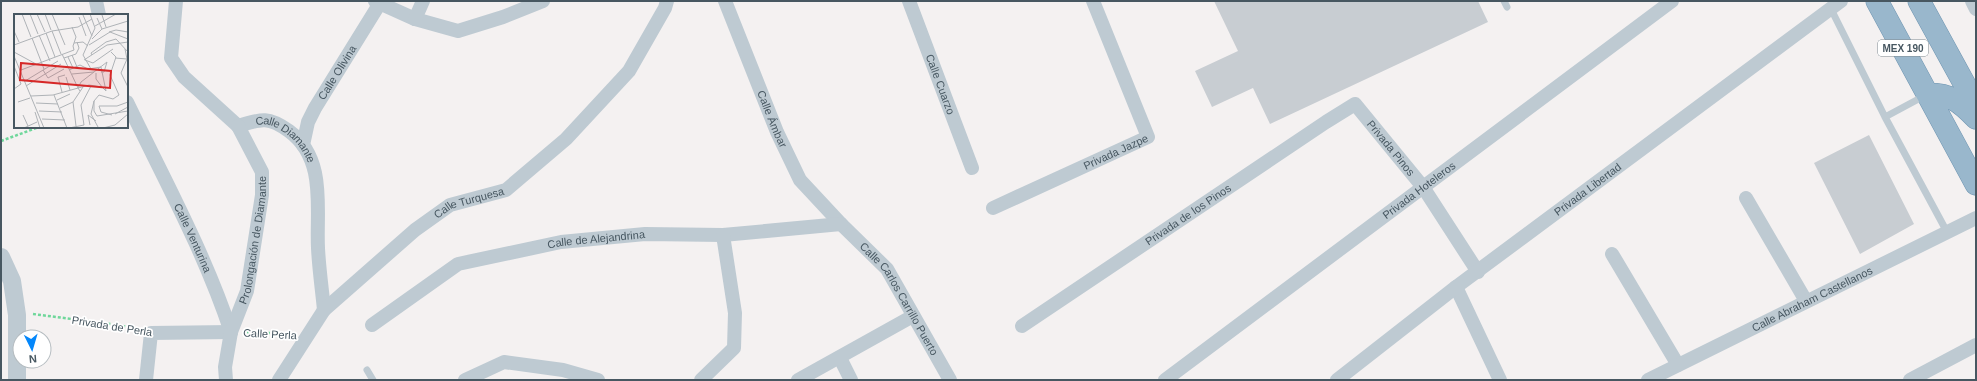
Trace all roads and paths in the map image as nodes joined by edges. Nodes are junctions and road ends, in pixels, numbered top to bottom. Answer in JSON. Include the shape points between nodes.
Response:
{"nodes":[{"id":1,"x":96,"y":1,"type":"edge"},
{"id":2,"x":176,"y":1,"type":"edge"},
{"id":3,"x":423,"y":1,"type":"edge"},
{"id":4,"x":543,"y":1,"type":"edge"},
{"id":5,"x":667,"y":1,"type":"edge"},
{"id":6,"x":725,"y":1,"type":"edge"},
{"id":7,"x":909,"y":1,"type":"edge"},
{"id":8,"x":1093,"y":1,"type":"edge"},
{"id":9,"x":1672,"y":1,"type":"edge"},
{"id":10,"x":1878,"y":1,"type":"edge"},
{"id":11,"x":1920,"y":1,"type":"edge"},
{"id":12,"x":1972,"y":1,"type":"edge"},
{"id":13,"x":377,"y":2,"type":"edge"},
{"id":14,"x":1836,"y":5,"type":"edge"},
{"id":15,"x":1976,"y":9,"type":"edge"},
{"id":16,"x":100,"y":14,"type":"edge"},
{"id":17,"x":415,"y":19,"type":"junction"},
{"id":18,"x":1928,"y":94,"type":"junction"},
{"id":19,"x":128,"y":104,"type":"edge"},
{"id":20,"x":1355,"y":104,"type":"joint"},
{"id":21,"x":1976,"y":105,"type":"edge"},
{"id":22,"x":1885,"y":118,"type":"junction"},
{"id":23,"x":1976,"y":118,"type":"edge"},
{"id":24,"x":238,"y":126,"type":"junction"},
{"id":25,"x":36,"y":128,"type":"edge"},
{"id":26,"x":1,"y":141,"type":"edge"},
{"id":27,"x":303,"y":145,"type":"junction"},
{"id":28,"x":972,"y":168,"type":"dead end"},
{"id":29,"x":1976,"y":184,"type":"edge"},
{"id":30,"x":1424,"y":187,"type":"junction"},
{"id":31,"x":1746,"y":198,"type":"dead end"},
{"id":32,"x":993,"y":208,"type":"dead end"},
{"id":33,"x":1976,"y":218,"type":"edge"},
{"id":34,"x":841,"y":224,"type":"junction"},
{"id":35,"x":1947,"y":232,"type":"junction"},
{"id":36,"x":723,"y":236,"type":"junction"},
{"id":37,"x":1612,"y":254,"type":"dead end"},
{"id":38,"x":1,"y":257,"type":"edge"},
{"id":39,"x":1478,"y":272,"type":"junction"},
{"id":40,"x":1456,"y":287,"type":"junction"},
{"id":41,"x":1806,"y":300,"type":"junction"},
{"id":42,"x":324,"y":310,"type":"junction"},
{"id":43,"x":17,"y":315,"type":"junction"},
{"id":44,"x":914,"y":316,"type":"junction"},
{"id":45,"x":372,"y":325,"type":"dead end"},
{"id":46,"x":1022,"y":326,"type":"dead end"},
{"id":47,"x":231,"y":332,"type":"junction"},
{"id":48,"x":151,"y":333,"type":"junction"},
{"id":49,"x":309,"y":336,"type":"junction"},
{"id":50,"x":1976,"y":345,"type":"edge"},
{"id":51,"x":840,"y":358,"type":"junction"},
{"id":52,"x":1678,"y":365,"type":"junction"},
{"id":53,"x":367,"y":370,"type":"dead end"},
{"id":54,"x":17,"y":380,"type":"edge"},
{"id":55,"x":146,"y":380,"type":"edge"},
{"id":56,"x":226,"y":380,"type":"edge"},
{"id":57,"x":279,"y":380,"type":"edge"},
{"id":58,"x":373,"y":380,"type":"edge"},
{"id":59,"x":465,"y":380,"type":"edge"},
{"id":60,"x":598,"y":380,"type":"edge"},
{"id":61,"x":701,"y":380,"type":"edge"},
{"id":62,"x":798,"y":380,"type":"edge"},
{"id":63,"x":851,"y":380,"type":"edge"},
{"id":64,"x":950,"y":380,"type":"edge"},
{"id":65,"x":1165,"y":380,"type":"edge"},
{"id":66,"x":1337,"y":380,"type":"edge"},
{"id":67,"x":1500,"y":380,"type":"edge"},
{"id":68,"x":1648,"y":380,"type":"edge"},
{"id":69,"x":1910,"y":380,"type":"edge"}],
"edges":[{"from":1,"to":16,"type":"street"},
{"from":2,"to":24,"type":"street","name":"Calle Diamante","via":[[171,58],[184,77]]},
{"from":3,"to":17,"type":"street"},
{"from":4,"to":17,"type":"street","via":[[458,31]]},
{"from":5,"to":42,"type":"street","name":"Calle Turquesa","via":[[629,71],[566,140],[506,190],[450,205],[444,209],[415,230]]},
{"from":6,"to":34,"type":"street","name":"Calle Ámbar","via":[[776,132],[800,180]]},
{"from":7,"to":28,"type":"street","name":"Calle Cuarzo"},
{"from":8,"to":32,"type":"street","name":"Privada Jazpe","via":[[1148,137]]},
{"from":9,"to":30,"type":"street","name":"Privada Hoteleros"},
{"from":10,"to":18,"type":"highway","number":"MEX 190"},
{"from":11,"to":21,"type":"highway","number":"MEX 190"},
{"from":12,"to":15,"type":"street"},
{"from":13,"to":17,"type":"street"},
{"from":13,"to":27,"type":"street","name":"Calle Olivina","via":[[315,108],[308,122]]},
{"from":14,"to":22,"type":"lane"},
{"from":14,"to":39,"type":"street","name":"Privada Libertad"},
{"from":18,"to":22,"type":"lane"},
{"from":18,"to":23,"type":"highway","via":[[1940,94],[1956,99]]},
{"from":18,"to":29,"type":"highway","number":"MEX 190"},
{"from":19,"to":47,"type":"street","name":"Calle Venturina","via":[[194,237]]},
{"from":20,"to":30,"type":"street","name":"Privada Pinos"},
{"from":20,"to":46,"type":"street","name":"Privada de los Pinos"},
{"from":22,"to":35,"type":"lane"},
{"from":24,"to":27,"type":"street","name":"Calle Diamante","via":[[258,120],[276,122]]},
{"from":24,"to":47,"type":"street","name":"Prolongación de Diamante","via":[[262,172],[262,195],[247,291]]},
{"from":25,"to":26,"type":"path"},
{"from":27,"to":42,"type":"street","name":"Calle Diamante","via":[[313,165],[319,207],[318,248]]},
{"from":30,"to":39,"type":"street","name":"Privada Pinos"},
{"from":30,"to":65,"type":"street","name":"Privada Hoteleros"},
{"from":31,"to":41,"type":"street"},
{"from":33,"to":35,"type":"street","name":"Calle Abraham Castellanos"},
{"from":34,"to":36,"type":"street","name":"Calle de Alejandrina"},
{"from":34,"to":44,"type":"street","name":"Calle Carlos Carrillo Puerto","via":[[887,269]]},
{"from":35,"to":41,"type":"street","name":"Calle Abraham Castellanos"},
{"from":36,"to":45,"type":"street","name":"Calle de Alejandrina","via":[[645,234],[561,242],[458,264]]},
{"from":36,"to":61,"type":"street","via":[[735,313],[734,348]]},
{"from":37,"to":52,"type":"street"},
{"from":38,"to":43,"type":"street","via":[[12,281]]},
{"from":39,"to":40,"type":"street","name":"Privada Libertad"},
{"from":40,"to":66,"type":"street","name":"Privada Libertad"},
{"from":40,"to":67,"type":"street"},
{"from":41,"to":52,"type":"street","name":"Calle Abraham Castellanos"},
{"from":42,"to":49,"type":"street","name":"Calle Turquesa"},
{"from":43,"to":48,"type":"path","name":"Privada de Perla","via":[[31,314],[118,325]]},
{"from":43,"to":54,"type":"street"},
{"from":44,"to":51,"type":"street"},
{"from":44,"to":64,"type":"street","name":"Calle Carlos Carrillo Puerto"},
{"from":47,"to":48,"type":"street","name":"Privada de Perla"},
{"from":47,"to":49,"type":"path","name":"Calle Perla"},
{"from":47,"to":56,"type":"street","name":"Calle Venturina","via":[[225,367]]},
{"from":48,"to":55,"type":"street"},
{"from":49,"to":57,"type":"street","name":"Calle Turquesa"},
{"from":50,"to":69,"type":"street"},
{"from":51,"to":62,"type":"street"},
{"from":51,"to":63,"type":"street"},
{"from":52,"to":68,"type":"street","name":"Calle Abraham Castellanos"},
{"from":53,"to":58,"type":"lane"},
{"from":59,"to":60,"type":"street","via":[[504,362],[563,370]]}]}
